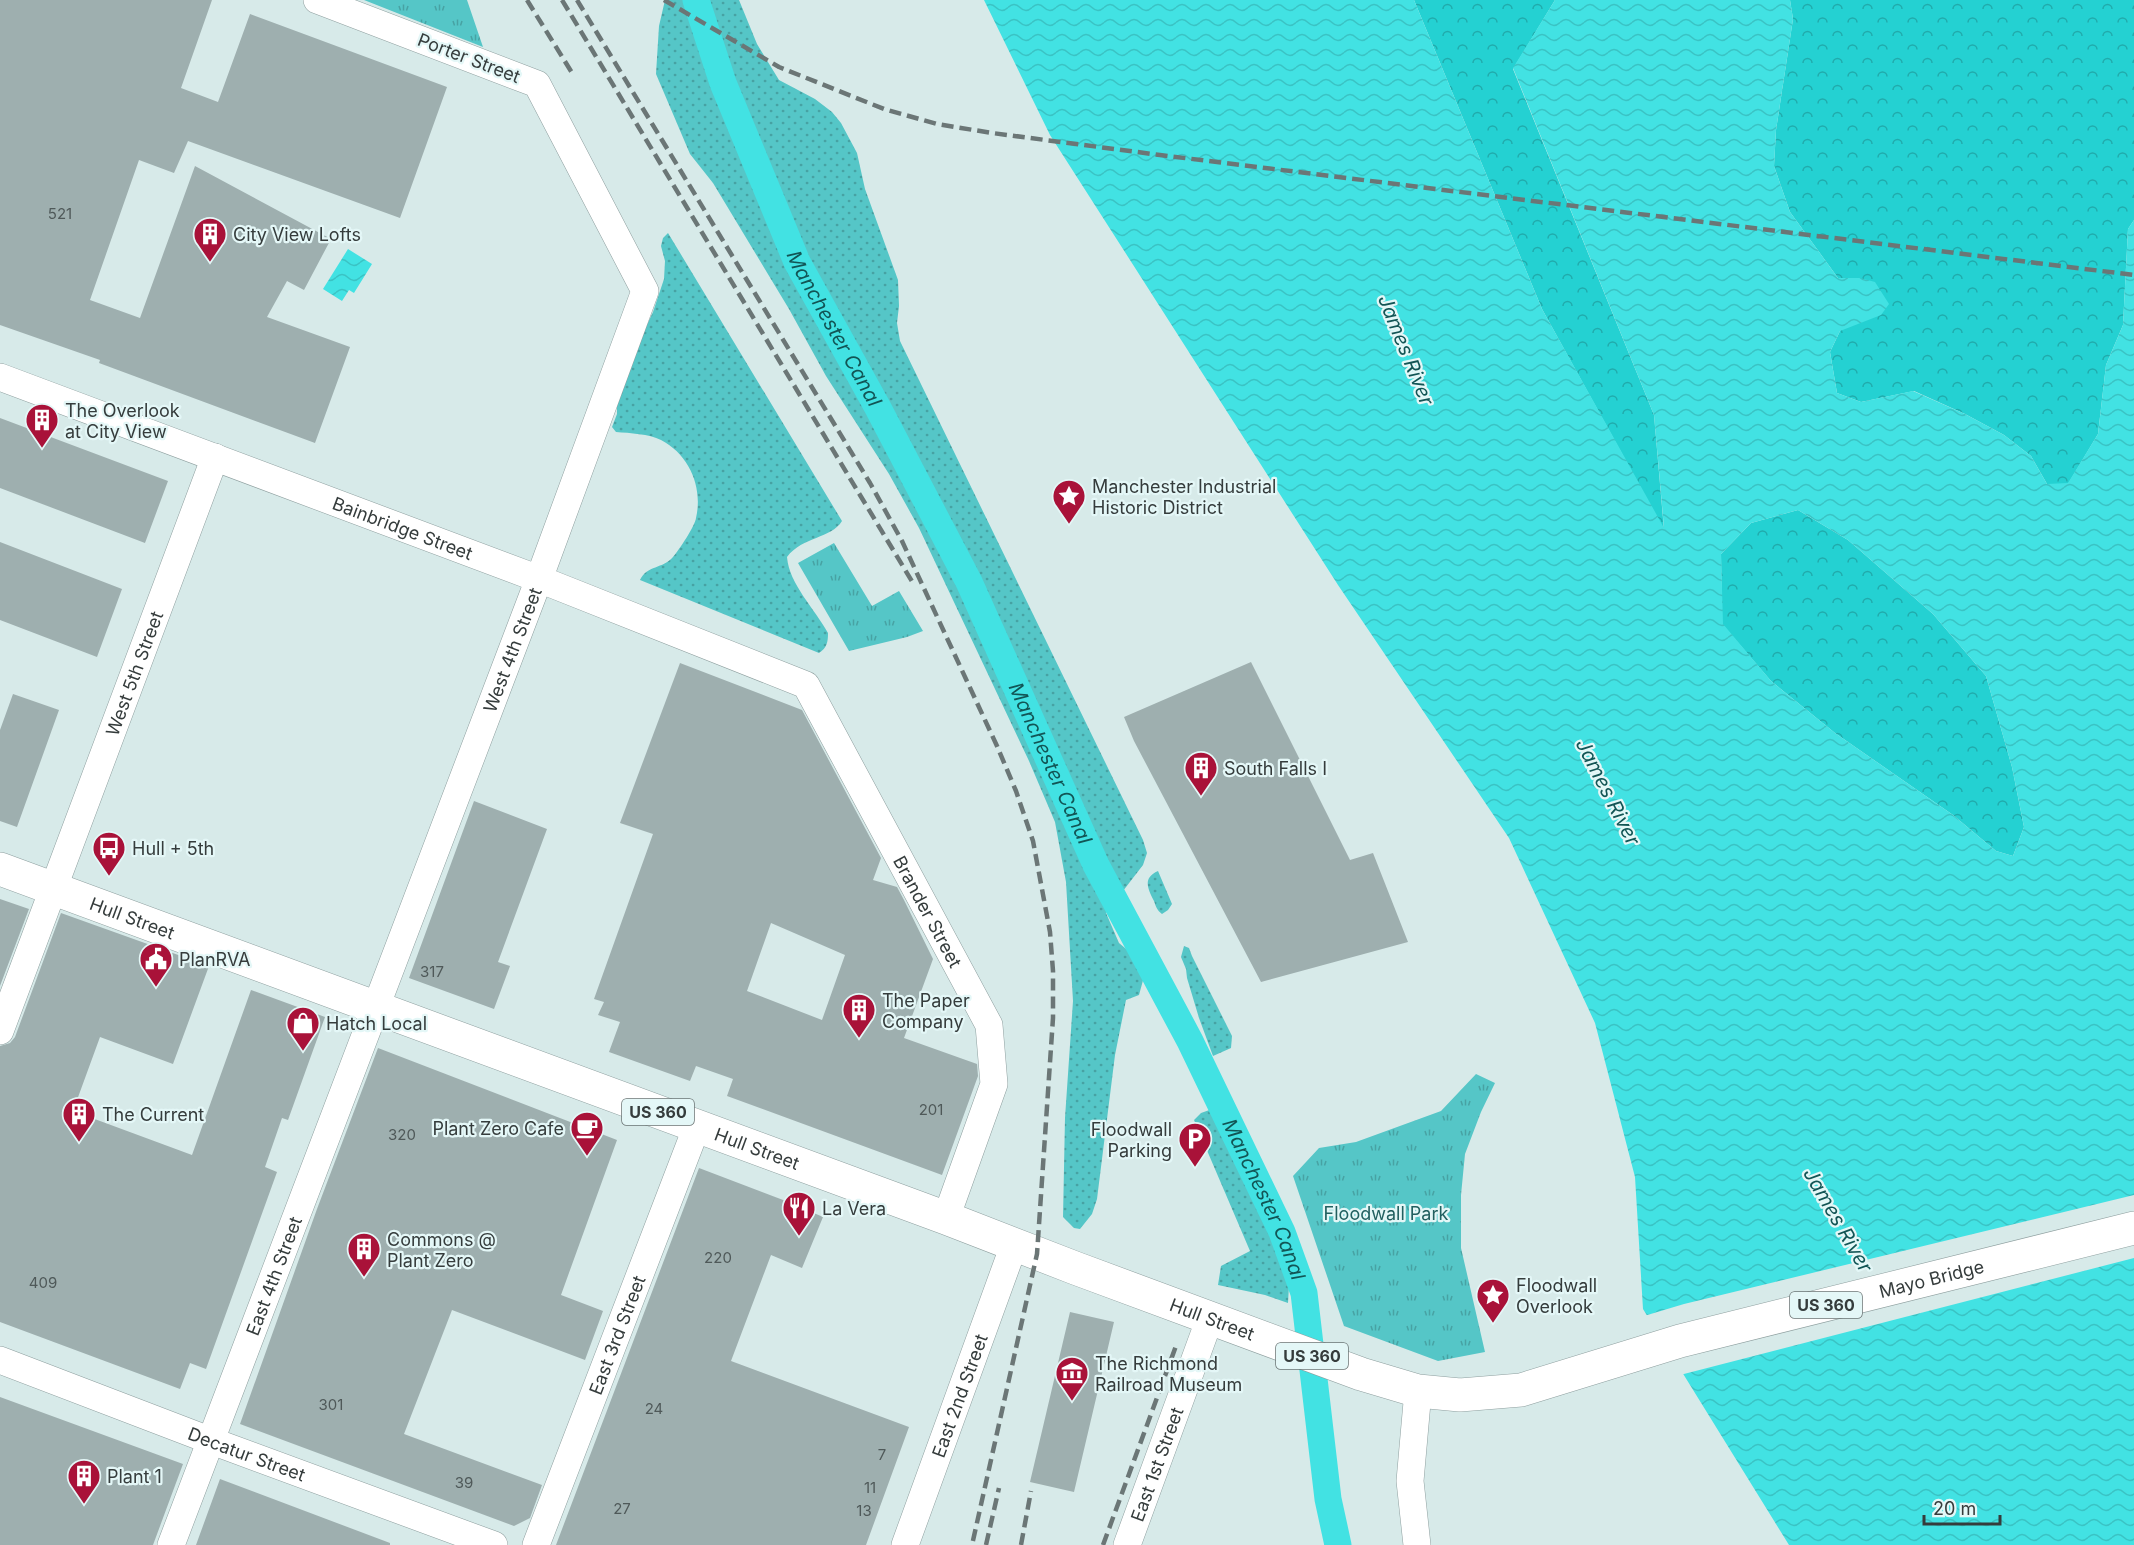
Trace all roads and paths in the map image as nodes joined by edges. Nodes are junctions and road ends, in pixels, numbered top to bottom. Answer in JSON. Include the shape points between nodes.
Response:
{"nodes":[{"id":1,"x":317,"y":0,"type":"edge"},
{"id":2,"x":645,"y":291,"type":"joint"},
{"id":3,"x":0,"y":377,"type":"edge"},
{"id":4,"x":215,"y":457,"type":"junction"},
{"id":5,"x":538,"y":579,"type":"junction"},
{"id":6,"x":806,"y":685,"type":"joint"},
{"id":7,"x":0,"y":869,"type":"edge"},
{"id":8,"x":52,"y":888,"type":"junction"},
{"id":9,"x":375,"y":1007,"type":"junction"},
{"id":10,"x":0,"y":1031,"type":"edge"},
{"id":11,"x":697,"y":1126,"type":"junction"},
{"id":12,"x":946,"y":1218,"type":"junction"},
{"id":13,"x":2134,"y":1228,"type":"edge"},
{"id":14,"x":1014,"y":1245,"type":"junction"},
{"id":15,"x":1210,"y":1318,"type":"junction"},
{"id":16,"x":0,"y":1360,"type":"edge"},
{"id":17,"x":1521,"y":1390,"type":"joint"},
{"id":18,"x":1418,"y":1391,"type":"junction"},
{"id":19,"x":209,"y":1440,"type":"junction"},
{"id":20,"x":171,"y":1545,"type":"edge"},
{"id":21,"x":494,"y":1545,"type":"edge"},
{"id":22,"x":536,"y":1545,"type":"edge"},
{"id":23,"x":905,"y":1545,"type":"edge"},
{"id":24,"x":1127,"y":1545,"type":"edge"},
{"id":25,"x":1417,"y":1545,"type":"edge"}],
"edges":[{"from":1,"to":2,"type":"street","name":"Porter Street","via":[[537,84]]},
{"from":2,"to":5,"type":"street","name":"West 4th Street"},
{"from":3,"to":4,"type":"street","name":"Bainbridge Street"},
{"from":4,"to":5,"type":"street","name":"Bainbridge Street"},
{"from":4,"to":8,"type":"street","name":"West 5th Street"},
{"from":5,"to":6,"type":"street","name":"Bainbridge Street"},
{"from":5,"to":9,"type":"street","name":"West 4th Street"},
{"from":6,"to":12,"type":"street","name":"Brander Street","via":[[988,1025],[994,1084]]},
{"from":7,"to":8,"type":"main road","name":"Hull Street","number":"US 360"},
{"from":8,"to":9,"type":"main road","name":"Hull Street","number":"US 360"},
{"from":8,"to":10,"type":"street","name":"West 5th Street"},
{"from":9,"to":11,"type":"main road","name":"Hull Street","number":"US 360"},
{"from":9,"to":19,"type":"street","name":"East 4th Street"},
{"from":11,"to":12,"type":"main road","name":"Hull Street","number":"US 360"},
{"from":11,"to":22,"type":"street","name":"East 3rd Street"},
{"from":12,"to":14,"type":"main road","name":"Hull Street","number":"US 360"},
{"from":13,"to":17,"type":"main road","name":"Mayo Bridge","number":"US 360","via":[[1680,1341]]},
{"from":14,"to":15,"type":"main road","name":"Hull Street","number":"US 360"},
{"from":14,"to":23,"type":"street","name":"East 2nd Street"},
{"from":15,"to":18,"type":"main road","name":"Hull Street","number":"US 360"},
{"from":15,"to":24,"type":"street","name":"East 1st Street"},
{"from":16,"to":19,"type":"street","name":"Decatur Street"},
{"from":17,"to":18,"type":"main road","name":"Hull Street","number":"US 360","via":[[1460,1395]]},
{"from":18,"to":25,"type":"street","via":[[1410,1481]]},
{"from":19,"to":20,"type":"street","name":"East 4th Street"},
{"from":19,"to":21,"type":"street","name":"Decatur Street"}]}
